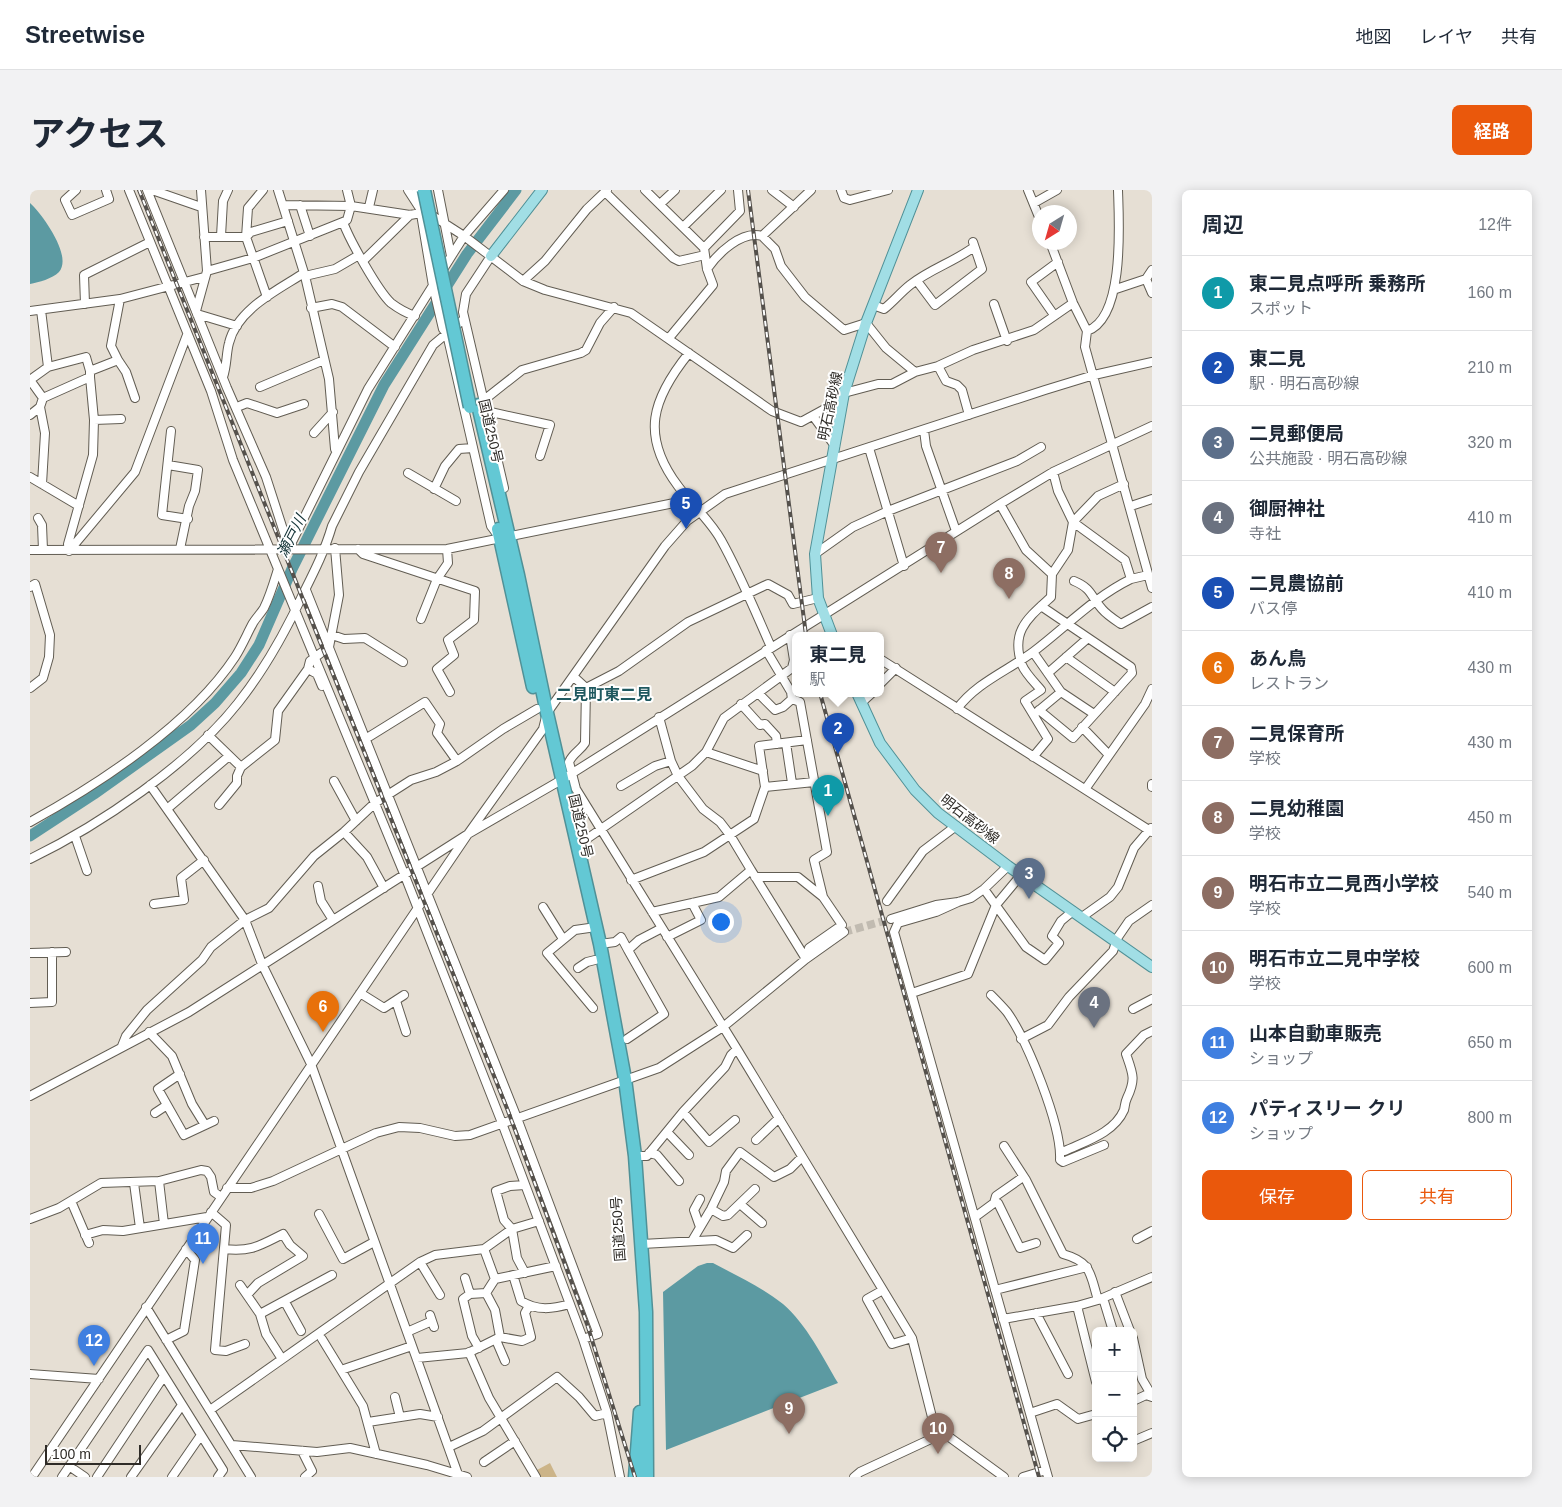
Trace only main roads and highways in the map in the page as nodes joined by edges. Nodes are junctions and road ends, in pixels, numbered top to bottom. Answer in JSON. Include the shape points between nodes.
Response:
{"nodes":[{"id":1,"x":424,"y":190,"type":"edge"},
{"id":2,"x":432,"y":190,"type":"edge"},
{"id":3,"x":542,"y":190,"type":"edge"},
{"id":4,"x":918,"y":190,"type":"edge"},
{"id":5,"x":490,"y":256,"type":"road end"},
{"id":6,"x":480,"y":406,"type":"junction"},
{"id":7,"x":831,"y":632,"type":"edge"},
{"id":8,"x":859,"y":697,"type":"edge"},
{"id":9,"x":542,"y":711,"type":"junction"},
{"id":10,"x":563,"y":779,"type":"junction"},
{"id":11,"x":1152,"y":967,"type":"edge"},
{"id":12,"x":621,"y":1081,"type":"junction"},
{"id":13,"x":635,"y":1477,"type":"edge"},
{"id":14,"x":646,"y":1477,"type":"edge"}],
"edges":[{"from":1,"to":6,"type":"highway","name":"国道250号","bridge":true},
{"from":2,"to":6,"type":"highway","name":"国道250号"},
{"from":3,"to":5,"type":"main road"},
{"from":4,"to":7,"type":"main road","name":"明石高砂線","via":[[866,323],[844,393],[815,554],[818,598]]},
{"from":6,"to":9,"type":"highway","name":"国道250号","via":[[504,537]]},
{"from":8,"to":11,"type":"main road","name":"明石高砂線","via":[[880,744],[915,790],[938,813]]},
{"from":9,"to":10,"type":"highway","name":"国道250号"},
{"from":9,"to":10,"type":"highway","name":"国道250号","via":[[542,730]]},
{"from":10,"to":12,"type":"highway","name":"国道250号","via":[[589,928]]},
{"from":10,"to":12,"type":"highway","name":"国道250号","via":[[600,944]]},
{"from":12,"to":13,"type":"highway","name":"国道250号","via":[[640,1309],[641,1398]]},
{"from":12,"to":14,"type":"highway","name":"国道250号","via":[[635,1156],[642,1244],[646,1312]]}]}
